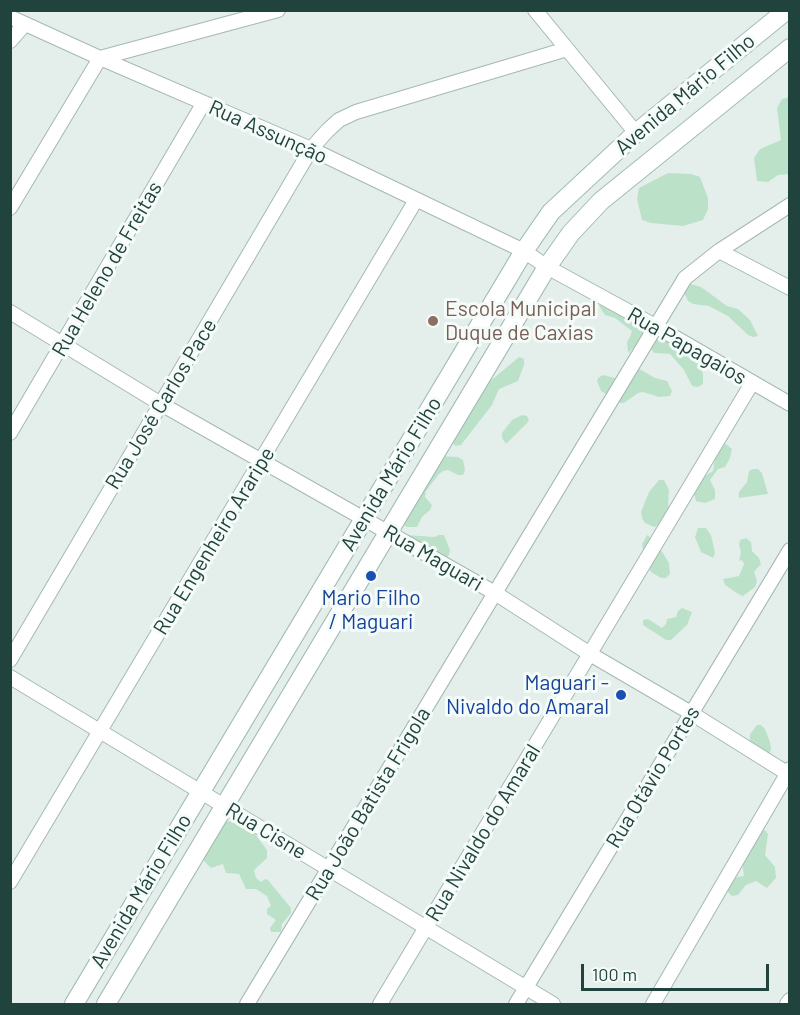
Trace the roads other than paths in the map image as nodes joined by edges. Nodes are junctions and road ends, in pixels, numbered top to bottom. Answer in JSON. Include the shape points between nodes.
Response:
{"nodes":[{"id":1,"x":278,"y":10,"type":"edge"},
{"id":2,"x":535,"y":10,"type":"edge"},
{"id":3,"x":787,"y":10,"type":"edge"},
{"id":4,"x":10,"y":17,"type":"edge"},
{"id":5,"x":25,"y":24,"type":"junction"},
{"id":6,"x":10,"y":41,"type":"edge"},
{"id":7,"x":789,"y":48,"type":"edge"},
{"id":8,"x":567,"y":49,"type":"junction"},
{"id":9,"x":100,"y":58,"type":"junction"},
{"id":10,"x":203,"y":104,"type":"junction"},
{"id":11,"x":636,"y":133,"type":"junction"},
{"id":12,"x":311,"y":149,"type":"junction"},
{"id":13,"x":416,"y":200,"type":"junction"},
{"id":14,"x":789,"y":205,"type":"edge"},
{"id":15,"x":10,"y":208,"type":"edge"},
{"id":16,"x":524,"y":250,"type":"junction"},
{"id":17,"x":719,"y":251,"type":"junction"},
{"id":18,"x":547,"y":267,"type":"junction"},
{"id":19,"x":789,"y":288,"type":"edge"},
{"id":20,"x":10,"y":312,"type":"edge"},
{"id":21,"x":657,"y":327,"type":"junction"},
{"id":22,"x":63,"y":344,"type":"junction"},
{"id":23,"x":752,"y":383,"type":"junction"},
{"id":24,"x":161,"y":404,"type":"junction"},
{"id":25,"x":789,"y":404,"type":"edge"},
{"id":26,"x":10,"y":433,"type":"edge"},
{"id":27,"x":262,"y":461,"type":"junction"},
{"id":28,"x":364,"y":518,"type":"junction"},
{"id":29,"x":388,"y":532,"type":"junction"},
{"id":30,"x":789,"y":550,"type":"edge"},
{"id":31,"x":495,"y":593,"type":"junction"},
{"id":32,"x":590,"y":654,"type":"junction"},
{"id":33,"x":10,"y":660,"type":"edge"},
{"id":34,"x":10,"y":676,"type":"edge"},
{"id":35,"x":691,"y":713,"type":"junction"},
{"id":36,"x":100,"y":731,"type":"junction"},
{"id":37,"x":789,"y":773,"type":"edge"},
{"id":38,"x":200,"y":791,"type":"junction"},
{"id":39,"x":224,"y":806,"type":"junction"},
{"id":40,"x":329,"y":869,"type":"junction"},
{"id":41,"x":10,"y":882,"type":"edge"},
{"id":42,"x":426,"y":928,"type":"junction"},
{"id":43,"x":526,"y":988,"type":"junction"},
{"id":44,"x":789,"y":1000,"type":"edge"},
{"id":45,"x":74,"y":1005,"type":"edge"},
{"id":46,"x":106,"y":1005,"type":"edge"},
{"id":47,"x":247,"y":1005,"type":"edge"},
{"id":48,"x":380,"y":1005,"type":"edge"},
{"id":49,"x":516,"y":1005,"type":"edge"},
{"id":50,"x":553,"y":1005,"type":"edge"},
{"id":51,"x":653,"y":1005,"type":"edge"},
{"id":52,"x":787,"y":1005,"type":"edge"}],
"edges":[{"from":1,"to":9,"type":"street"},
{"from":2,"to":8,"type":"street"},
{"from":3,"to":11,"type":"main road","name":"Avenida Mário Filho"},
{"from":4,"to":5,"type":"street","name":"Rua Assunção"},
{"from":5,"to":6,"type":"street"},
{"from":5,"to":9,"type":"street","name":"Rua Assunção"},
{"from":7,"to":18,"type":"main road","name":"Avenida Mário Filho","via":[[601,201],[571,232]]},
{"from":8,"to":11,"type":"street"},
{"from":8,"to":12,"type":"street","name":"Rua José Carlos Pace","via":[[356,112],[339,120]]},
{"from":9,"to":10,"type":"street","name":"Rua Assunção"},
{"from":9,"to":15,"type":"street"},
{"from":10,"to":12,"type":"street","name":"Rua Assunção"},
{"from":10,"to":22,"type":"street","name":"Rua Heleno de Freitas"},
{"from":11,"to":16,"type":"main road","name":"Avenida Mário Filho","via":[[551,212]]},
{"from":12,"to":13,"type":"street","name":"Rua Assunção"},
{"from":12,"to":24,"type":"street","name":"Rua José Carlos Pace"},
{"from":13,"to":16,"type":"street","name":"Rua Assunção"},
{"from":13,"to":27,"type":"street","name":"Rua Engenheiro Araripe"},
{"from":14,"to":17,"type":"street","name":"Rua João Batista Frigola"},
{"from":16,"to":18,"type":"street","name":"Rua Papagaios"},
{"from":16,"to":28,"type":"main road","name":"Avenida Mário Filho"},
{"from":17,"to":19,"type":"street"},
{"from":17,"to":21,"type":"street","name":"Rua João Batista Frigola","via":[[686,278]]},
{"from":18,"to":21,"type":"street","name":"Rua Papagaios"},
{"from":18,"to":29,"type":"main road","name":"Avenida Mário Filho"},
{"from":20,"to":22,"type":"street","name":"Rua Maguari"},
{"from":21,"to":23,"type":"street","name":"Rua Papagaios"},
{"from":21,"to":31,"type":"street","name":"Rua João Batista Frigola"},
{"from":22,"to":24,"type":"street","name":"Rua Maguari"},
{"from":22,"to":26,"type":"street","name":"Rua Heleno de Freitas"},
{"from":23,"to":25,"type":"street","name":"Rua Papagaios"},
{"from":23,"to":32,"type":"street","name":"Rua Nivaldo do Amaral"},
{"from":24,"to":27,"type":"street","name":"Rua Maguari"},
{"from":24,"to":33,"type":"street","name":"Rua José Carlos Pace"},
{"from":27,"to":28,"type":"street","name":"Rua Maguari"},
{"from":27,"to":36,"type":"street","name":"Rua Engenheiro Araripe"},
{"from":28,"to":29,"type":"street","name":"Rua Maguari"},
{"from":28,"to":38,"type":"main road","name":"Avenida Mário Filho"},
{"from":29,"to":31,"type":"street","name":"Rua Maguari"},
{"from":29,"to":39,"type":"main road","name":"Avenida Mário Filho"},
{"from":30,"to":35,"type":"street","name":"Rua Otávio Portes"},
{"from":31,"to":32,"type":"street","name":"Rua Maguari"},
{"from":31,"to":40,"type":"street","name":"Rua João Batista Frigola"},
{"from":32,"to":35,"type":"street","name":"Rua Maguari"},
{"from":32,"to":42,"type":"street","name":"Rua Nivaldo do Amaral"},
{"from":34,"to":36,"type":"street","name":"Rua Cisne"},
{"from":35,"to":37,"type":"street","name":"Rua Maguari"},
{"from":35,"to":43,"type":"street","name":"Rua Otávio Portes"},
{"from":36,"to":38,"type":"street","name":"Rua Cisne"},
{"from":36,"to":41,"type":"street","name":"Rua Engenheiro Araripe"},
{"from":37,"to":51,"type":"street"},
{"from":38,"to":39,"type":"street","name":"Rua Cisne"},
{"from":38,"to":45,"type":"main road","name":"Avenida Mário Filho"},
{"from":39,"to":40,"type":"street","name":"Rua Cisne"},
{"from":39,"to":46,"type":"main road","name":"Avenida Mário Filho"},
{"from":40,"to":42,"type":"street","name":"Rua Cisne"},
{"from":40,"to":47,"type":"street","name":"Rua João Batista Frigola"},
{"from":42,"to":43,"type":"street","name":"Rua Cisne"},
{"from":42,"to":48,"type":"street","name":"Rua Nivaldo do Amaral"},
{"from":43,"to":49,"type":"street","name":"Rua Otávio Portes"},
{"from":43,"to":50,"type":"street","name":"Rua Cisne"},
{"from":44,"to":52,"type":"street"}]}
